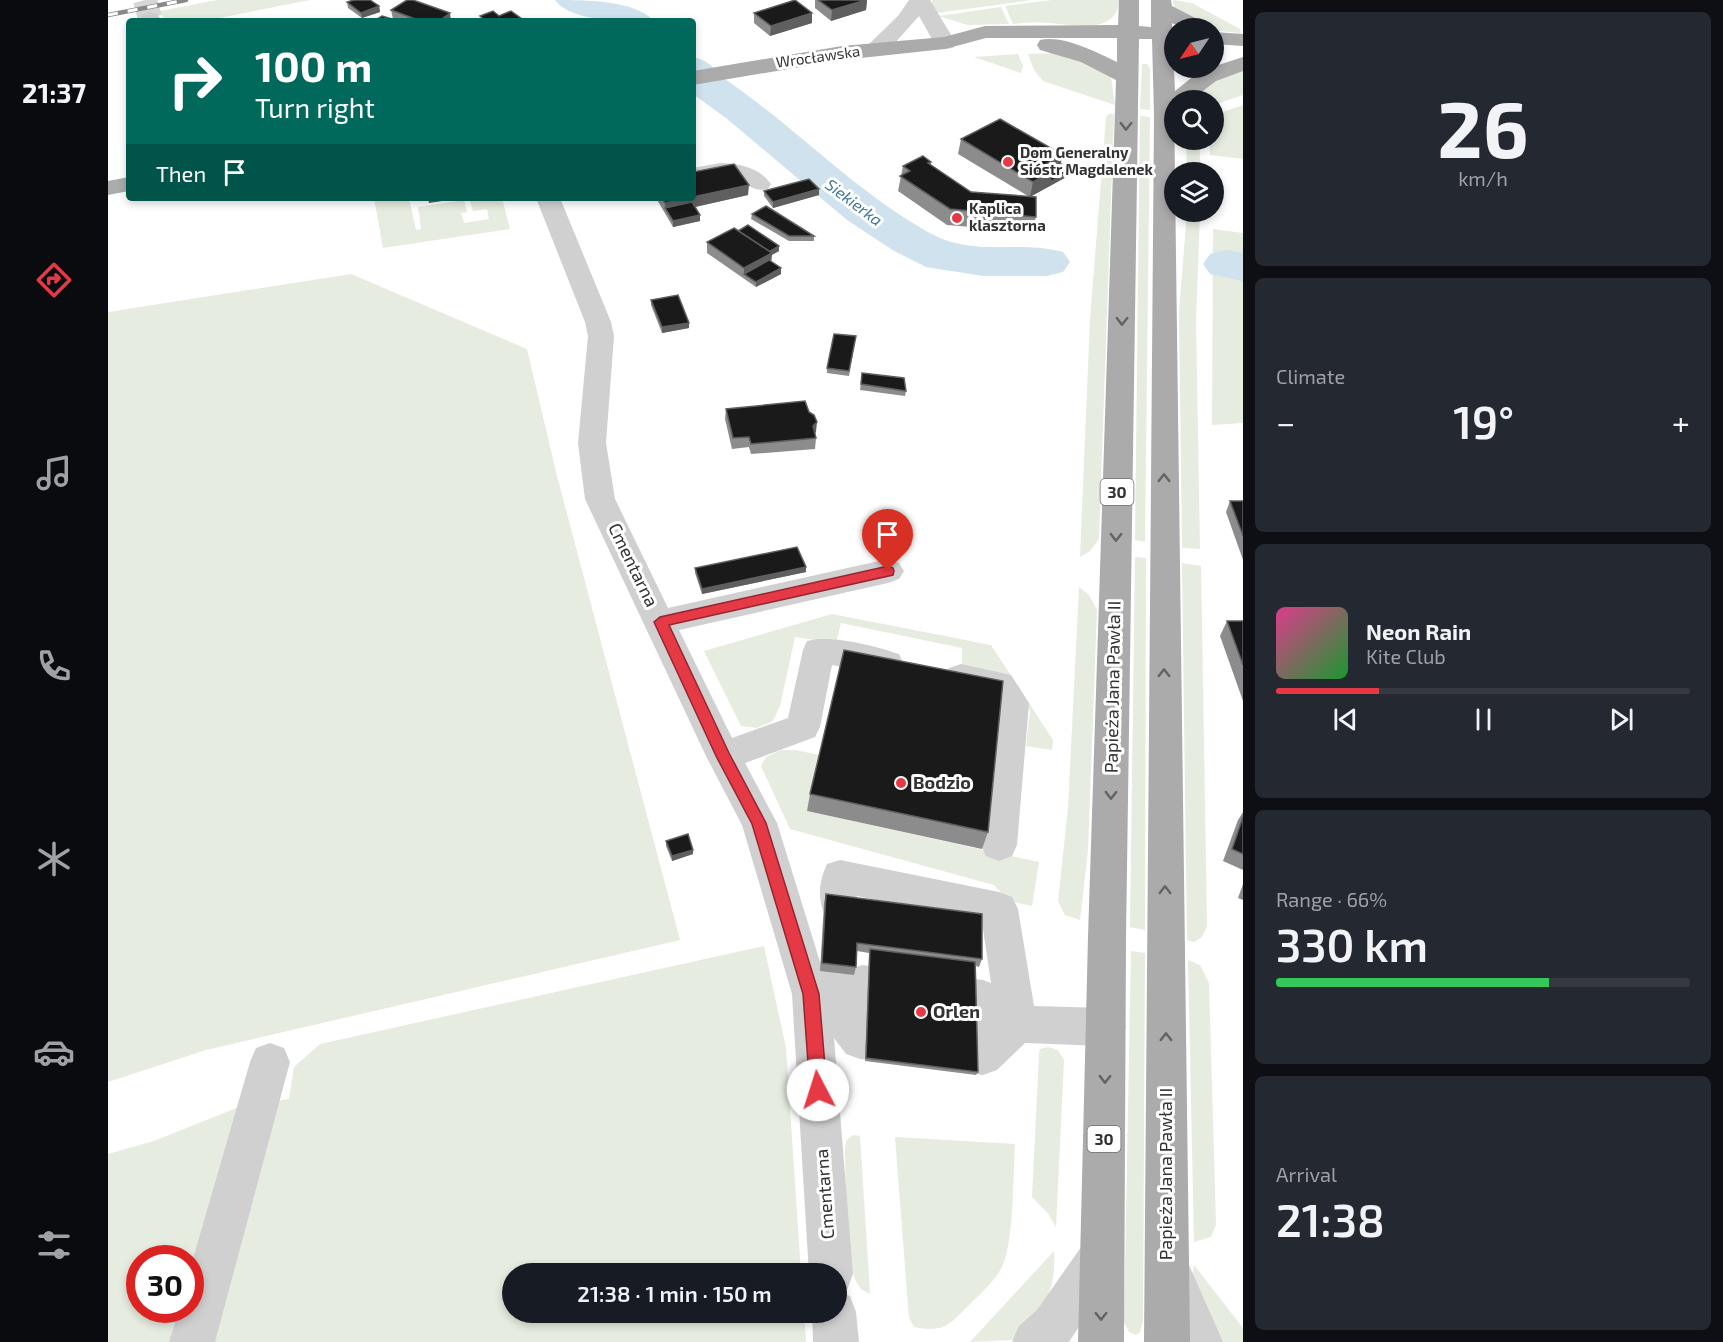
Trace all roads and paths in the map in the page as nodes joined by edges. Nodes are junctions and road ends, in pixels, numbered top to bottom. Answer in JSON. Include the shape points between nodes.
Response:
{"nodes":[{"id":1,"x":919,"y":0,"type":"edge"},
{"id":2,"x":1129,"y":0,"type":"edge"},
{"id":3,"x":1162,"y":4,"type":"edge"},
{"id":4,"x":1182,"y":18,"type":"edge"},
{"id":5,"x":1164,"y":42,"type":"edge"},
{"id":6,"x":945,"y":43,"type":"junction"},
{"id":7,"x":1048,"y":45,"type":"junction"},
{"id":8,"x":877,"y":49,"type":"junction"},
{"id":9,"x":1128,"y":51,"type":"junction"},
{"id":10,"x":1243,"y":64,"type":"edge"},
{"id":11,"x":696,"y":77,"type":"edge"},
{"id":12,"x":1192,"y":90,"type":"edge"},
{"id":13,"x":1172,"y":150,"type":"edge"},
{"id":14,"x":696,"y":175,"type":"edge"},
{"id":15,"x":759,"y":184,"type":"dead end"},
{"id":16,"x":126,"y":185,"type":"edge"},
{"id":17,"x":108,"y":188,"type":"edge"},
{"id":18,"x":549,"y":201,"type":"edge"},
{"id":19,"x":888,"y":571,"type":"dead end"},
{"id":20,"x":660,"y":622,"type":"junction"},
{"id":21,"x":723,"y":756,"type":"junction"},
{"id":22,"x":999,"y":845,"type":"dead end"},
{"id":23,"x":838,"y":903,"type":"edge"},
{"id":24,"x":827,"y":998,"type":"junction"},
{"id":25,"x":1017,"y":1024,"type":"junction"},
{"id":26,"x":1106,"y":1027,"type":"junction"},
{"id":27,"x":270,"y":1062,"type":"dead end"},
{"id":28,"x":1101,"y":1255,"type":"junction"},
{"id":29,"x":831,"y":1263,"type":"edge"},
{"id":30,"x":1166,"y":1263,"type":"junction"},
{"id":31,"x":835,"y":1323,"type":"edge"},
{"id":32,"x":192,"y":1342,"type":"edge"},
{"id":33,"x":836,"y":1342,"type":"edge"},
{"id":34,"x":1035,"y":1342,"type":"edge"},
{"id":35,"x":1101,"y":1342,"type":"edge"},
{"id":36,"x":1167,"y":1342,"type":"edge"},
{"id":37,"x":1200,"y":1342,"type":"edge"}],
"edges":[{"from":1,"to":6,"type":"street"},
{"from":1,"to":8,"type":"street","via":[[906,20]]},
{"from":2,"to":9,"type":"main road","number":"30"},
{"from":3,"to":4,"type":"main road"},
{"from":5,"to":9,"type":"main road","name":"Wrocławska"},
{"from":6,"to":7,"type":"main road","name":"Wrocławska","via":[[991,48]]},
{"from":6,"to":8,"type":"main road","name":"Wrocławska"},
{"from":6,"to":9,"type":"main road","name":"Wrocławska","via":[[985,32]]},
{"from":7,"to":9,"type":"main road","name":"Wrocławska"},
{"from":7,"to":9,"type":"main road","via":[[1100,60]]},
{"from":8,"to":11,"type":"main road","name":"Wrocławska"},
{"from":9,"to":26,"type":"main road","name":"Papieża Jana Pawła II","number":"30","one_way":true},
{"from":10,"to":12,"type":"main road","via":[[1208,76]]},
{"from":30,"to":13,"type":"main road","name":"Papieża Jana Pawła II","one_way":true},
{"from":14,"to":15,"type":"street","via":[[730,169]]},
{"from":16,"to":17,"type":"main road"},
{"from":18,"to":20,"type":"street","name":"Cmentarna","via":[[602,336],[592,443],[600,499]]},
{"from":19,"to":20,"type":"street"},
{"from":20,"to":21,"type":"street","name":"Cmentarna"},
{"from":21,"to":22,"type":"street","via":[[803,727],[819,650],[999,684],[1012,702]]},
{"from":21,"to":24,"type":"street","name":"Cmentarna","via":[[759,823],[811,994]]},
{"from":23,"to":25,"type":"street","via":[[840,876],[999,909]]},
{"from":24,"to":25,"type":"street","via":[[862,983],[983,998]]},
{"from":24,"to":25,"type":"street","via":[[860,1040],[983,1056]]},
{"from":24,"to":29,"type":"street","name":"Cmentarna"},
{"from":25,"to":26,"type":"street"},
{"from":26,"to":28,"type":"main road","name":"Papieża Jana Pawła II","number":"30","one_way":true},
{"from":27,"to":32,"type":"street"},
{"from":28,"to":34,"type":"street","via":[[1053,1326]]},
{"from":28,"to":35,"type":"main road","name":"Papieża Jana Pawła II","number":"30","one_way":true},
{"from":30,"to":36,"type":"main road","name":"Papieża Jana Pawła II"},
{"from":30,"to":37,"type":"street"},
{"from":31,"to":33,"type":"street"}]}
